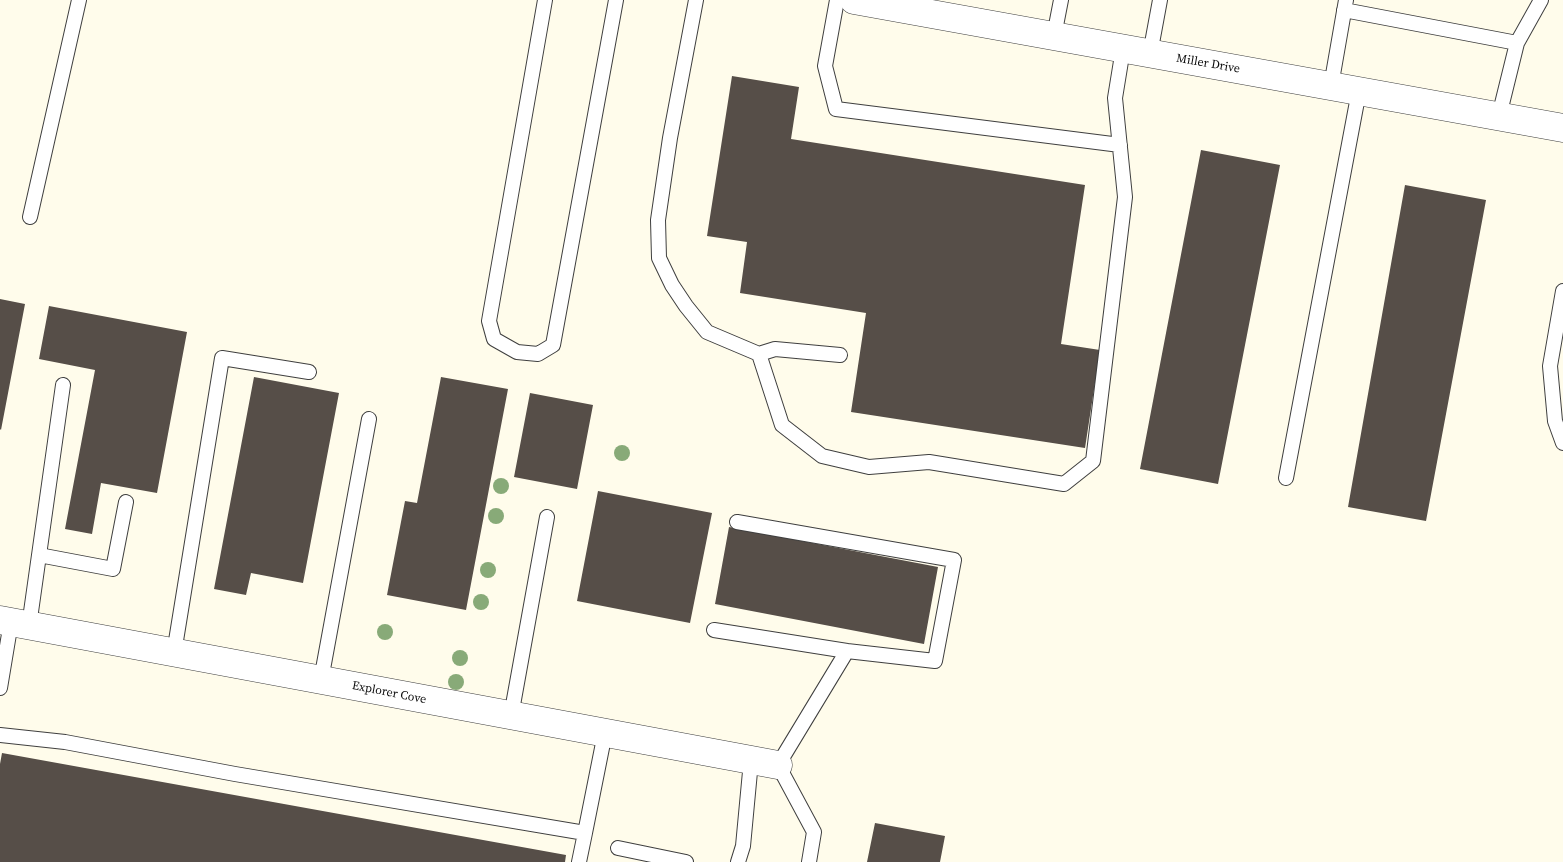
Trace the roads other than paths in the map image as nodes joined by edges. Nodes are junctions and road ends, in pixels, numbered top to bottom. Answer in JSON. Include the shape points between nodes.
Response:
{"nodes":[{"id":1,"x":79,"y":0,"type":"edge"},
{"id":2,"x":545,"y":0,"type":"edge"},
{"id":3,"x":616,"y":0,"type":"edge"},
{"id":4,"x":696,"y":0,"type":"edge"},
{"id":5,"x":838,"y":0,"type":"edge"},
{"id":6,"x":854,"y":0,"type":"edge"},
{"id":7,"x":1061,"y":0,"type":"edge"},
{"id":8,"x":1160,"y":0,"type":"edge"},
{"id":9,"x":1542,"y":0,"type":"edge"},
{"id":10,"x":1345,"y":5,"type":"edge"},
{"id":11,"x":1054,"y":36,"type":"junction"},
{"id":12,"x":1517,"y":43,"type":"junction"},
{"id":13,"x":1123,"y":49,"type":"junction"},
{"id":14,"x":1150,"y":54,"type":"junction"},
{"id":15,"x":1330,"y":86,"type":"junction"},
{"id":16,"x":1359,"y":91,"type":"junction"},
{"id":17,"x":1499,"y":116,"type":"junction"},
{"id":18,"x":1563,"y":128,"type":"edge"},
{"id":19,"x":1120,"y":145,"type":"junction"},
{"id":20,"x":30,"y":217,"type":"dead end"},
{"id":21,"x":1563,"y":291,"type":"edge"},
{"id":22,"x":759,"y":354,"type":"junction"},
{"id":23,"x":840,"y":355,"type":"dead end"},
{"id":24,"x":309,"y":372,"type":"dead end"},
{"id":25,"x":63,"y":385,"type":"dead end"},
{"id":26,"x":369,"y":419,"type":"dead end"},
{"id":27,"x":1563,"y":443,"type":"edge"},
{"id":28,"x":1286,"y":478,"type":"dead end"},
{"id":29,"x":126,"y":502,"type":"dead end"},
{"id":30,"x":547,"y":517,"type":"dead end"},
{"id":31,"x":737,"y":522,"type":"dead end"},
{"id":32,"x":39,"y":555,"type":"junction"},
{"id":33,"x":13,"y":623,"type":"edge"},
{"id":34,"x":714,"y":630,"type":"dead end"},
{"id":35,"x":847,"y":651,"type":"junction"},
{"id":36,"x":174,"y":653,"type":"junction"},
{"id":37,"x":321,"y":680,"type":"junction"},
{"id":38,"x":0,"y":688,"type":"edge"},
{"id":39,"x":511,"y":716,"type":"junction"},
{"id":40,"x":604,"y":733,"type":"junction"},
{"id":41,"x":0,"y":735,"type":"edge"},
{"id":42,"x":751,"y":761,"type":"junction"},
{"id":43,"x":778,"y":765,"type":"junction"},
{"id":44,"x":585,"y":834,"type":"junction"},
{"id":45,"x":618,"y":848,"type":"dead end"},
{"id":46,"x":579,"y":862,"type":"edge"},
{"id":47,"x":686,"y":862,"type":"edge"},
{"id":48,"x":738,"y":862,"type":"edge"},
{"id":49,"x":809,"y":862,"type":"edge"}],
"edges":[{"from":1,"to":20,"type":"lane"},
{"from":2,"to":3,"type":"lane","via":[[489,320],[494,339],[518,352],[538,354],[553,345]]},
{"from":4,"to":22,"type":"lane","via":[[670,138],[660,211],[659,258],[672,285],[707,332]]},
{"from":5,"to":19,"type":"lane","via":[[825,66],[836,109]]},
{"from":6,"to":11,"type":"street","name":"Miller Drive"},
{"from":7,"to":11,"type":"lane"},
{"from":8,"to":14,"type":"lane"},
{"from":9,"to":12,"type":"lane"},
{"from":10,"to":12,"type":"lane"},
{"from":10,"to":15,"type":"lane"},
{"from":11,"to":13,"type":"street","name":"Miller Drive"},
{"from":12,"to":17,"type":"lane"},
{"from":13,"to":14,"type":"street","name":"Miller Drive"},
{"from":13,"to":19,"type":"lane","via":[[1115,98]]},
{"from":14,"to":15,"type":"street","name":"Miller Drive"},
{"from":15,"to":16,"type":"street","name":"Miller Drive"},
{"from":16,"to":17,"type":"street","name":"Miller Drive"},
{"from":16,"to":28,"type":"lane"},
{"from":17,"to":18,"type":"street","name":"Miller Drive"},
{"from":19,"to":22,"type":"lane","via":[[1125,197],[1093,461],[1064,484],[929,462],[869,467],[822,456],[782,425]]},
{"from":21,"to":27,"type":"lane","via":[[1550,366],[1555,421]]},
{"from":22,"to":23,"type":"lane","via":[[775,349]]},
{"from":24,"to":36,"type":"lane","via":[[222,358]]},
{"from":25,"to":32,"type":"lane"},
{"from":26,"to":37,"type":"lane"},
{"from":29,"to":32,"type":"lane","via":[[113,569]]},
{"from":30,"to":39,"type":"lane"},
{"from":31,"to":35,"type":"lane","via":[[954,560],[935,661]]},
{"from":32,"to":33,"type":"lane"},
{"from":33,"to":36,"type":"street","name":"Explorer Cove"},
{"from":33,"to":38,"type":"lane"},
{"from":34,"to":35,"type":"lane"},
{"from":35,"to":43,"type":"lane"},
{"from":36,"to":37,"type":"street","name":"Explorer Cove"},
{"from":37,"to":39,"type":"street","name":"Explorer Cove"},
{"from":39,"to":40,"type":"street","name":"Explorer Cove"},
{"from":40,"to":42,"type":"street","name":"Explorer Cove"},
{"from":40,"to":44,"type":"lane"},
{"from":41,"to":44,"type":"lane","via":[[66,742]]},
{"from":42,"to":43,"type":"street","name":"Explorer Cove"},
{"from":42,"to":48,"type":"lane","via":[[743,846]]},
{"from":43,"to":49,"type":"lane","via":[[814,832]]},
{"from":44,"to":46,"type":"lane"},
{"from":45,"to":47,"type":"lane"}]}
